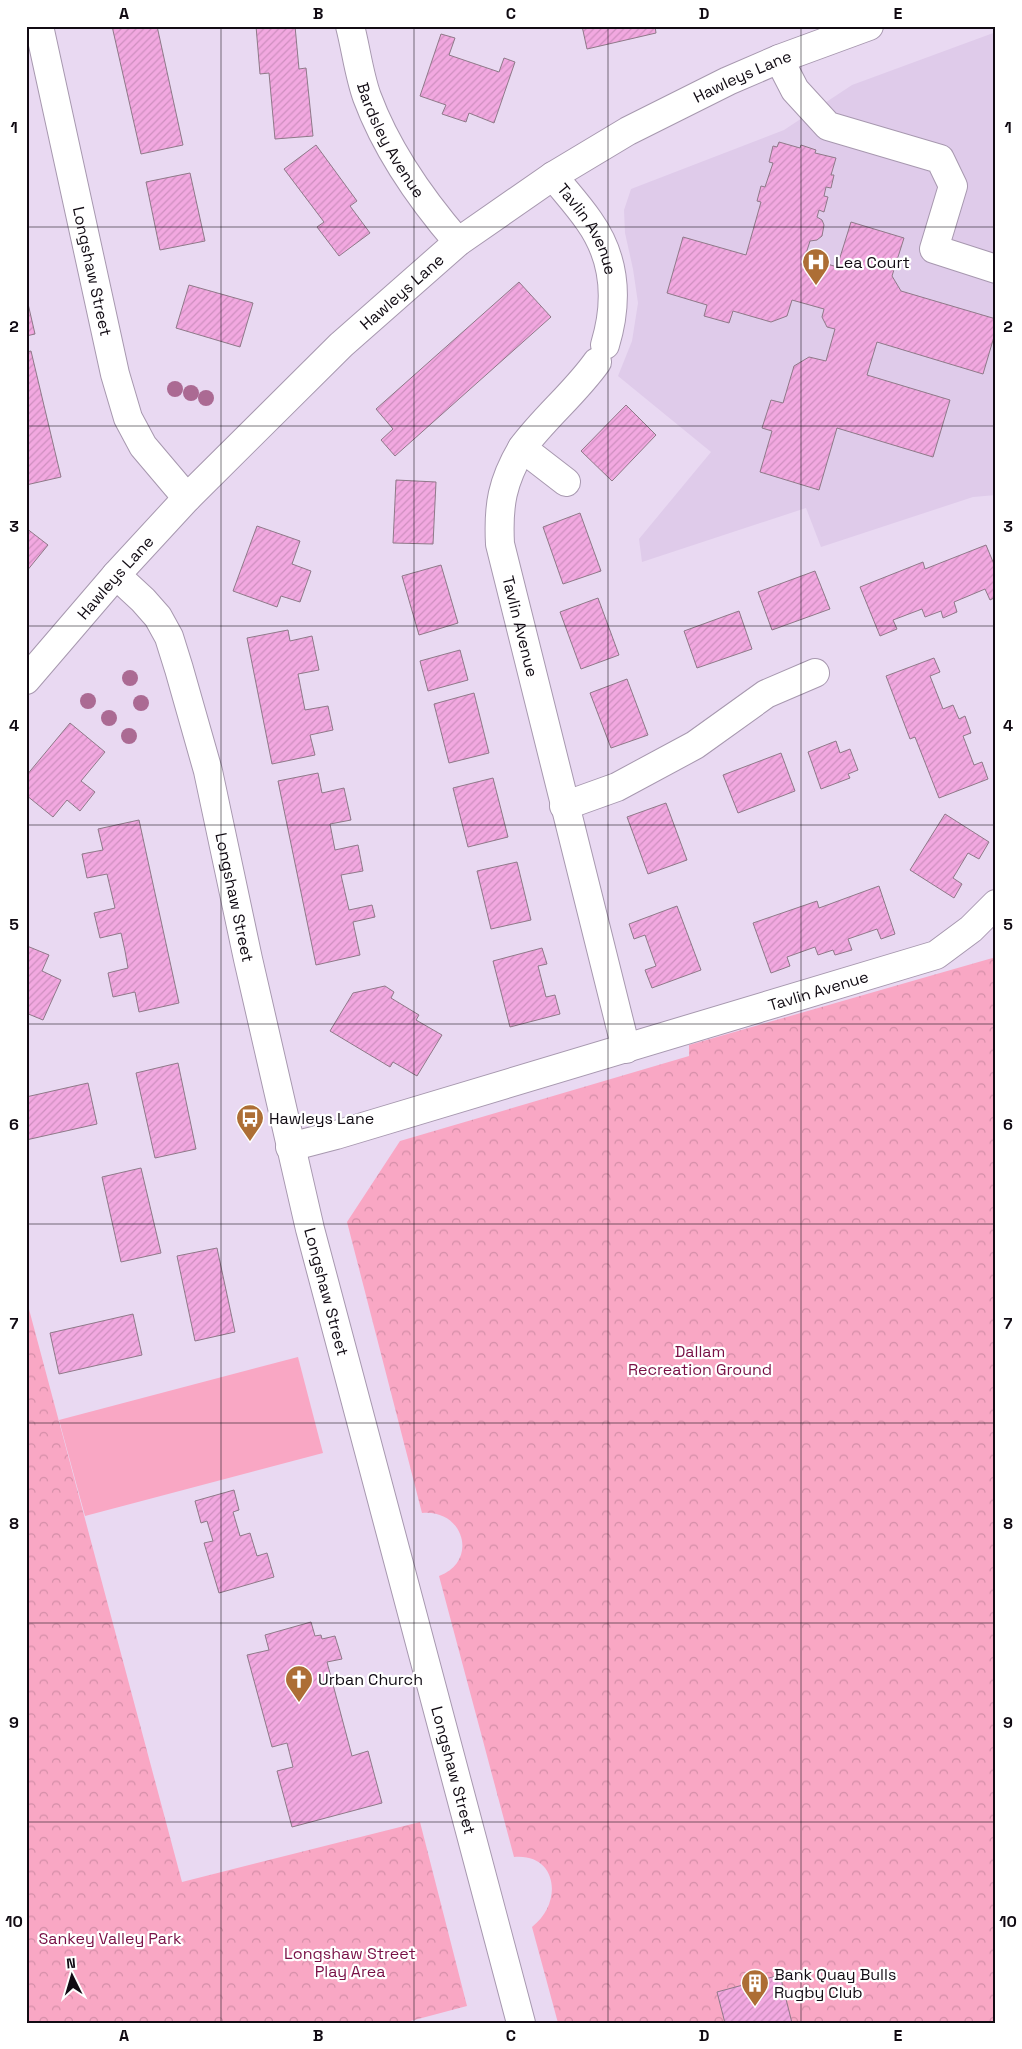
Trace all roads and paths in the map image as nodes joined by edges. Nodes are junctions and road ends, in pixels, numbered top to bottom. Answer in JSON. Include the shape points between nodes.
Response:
{"nodes":[{"id":1,"x":40,"y":26,"type":"edge"},
{"id":2,"x":350,"y":26,"type":"edge"},
{"id":3,"x":869,"y":26,"type":"edge"},
{"id":4,"x":779,"y":58,"type":"junction"},
{"id":5,"x":552,"y":176,"type":"junction"},
{"id":6,"x":458,"y":242,"type":"junction"},
{"id":7,"x":996,"y":269,"type":"edge"},
{"id":8,"x":522,"y":448,"type":"junction"},
{"id":9,"x":566,"y":482,"type":"dead end"},
{"id":10,"x":187,"y":498,"type":"junction"},
{"id":11,"x":116,"y":575,"type":"junction"},
{"id":12,"x":815,"y":673,"type":"dead end"},
{"id":13,"x":26,"y":680,"type":"edge"},
{"id":14,"x":564,"y":806,"type":"junction"},
{"id":15,"x":996,"y":904,"type":"edge"},
{"id":16,"x":626,"y":1049,"type":"junction"},
{"id":17,"x":290,"y":1147,"type":"junction"},
{"id":18,"x":521,"y":2023,"type":"edge"}],
"edges":[{"from":1,"to":10,"type":"street","name":"Longshaw Street","via":[[128,418],[143,446]]},
{"from":2,"to":6,"type":"street","name":"Bardsley Avenue","via":[[366,96],[392,154]]},
{"from":3,"to":4,"type":"street","name":"Hawleys Lane"},
{"from":4,"to":5,"type":"street","name":"Hawleys Lane","via":[[628,131]]},
{"from":4,"to":7,"type":"street","via":[[795,90],[828,126],[940,159],[953,186],[934,250]]},
{"from":5,"to":6,"type":"street","name":"Hawleys Lane"},
{"from":5,"to":8,"type":"street","name":"Tavlin Avenue","via":[[588,220],[605,252],[614,301],[611,324],[601,353],[582,383],[537,427]]},
{"from":6,"to":10,"type":"street","name":"Hawleys Lane","via":[[341,345]]},
{"from":8,"to":9,"type":"street"},
{"from":8,"to":14,"type":"street","name":"Tavlin Avenue","via":[[510,469],[502,494],[500,544]]},
{"from":10,"to":11,"type":"street","name":"Hawleys Lane"},
{"from":11,"to":13,"type":"street","name":"Hawleys Lane"},
{"from":11,"to":17,"type":"street","name":"Longshaw Street","via":[[158,617],[179,668],[208,771]]},
{"from":12,"to":14,"type":"street","via":[[766,694],[695,745],[617,787]]},
{"from":14,"to":16,"type":"street","name":"Tavlin Avenue"},
{"from":15,"to":16,"type":"street","name":"Tavlin Avenue","via":[[971,929],[936,955]]},
{"from":16,"to":17,"type":"street","name":"Tavlin Avenue"},
{"from":17,"to":18,"type":"street","name":"Longshaw Street"}]}
